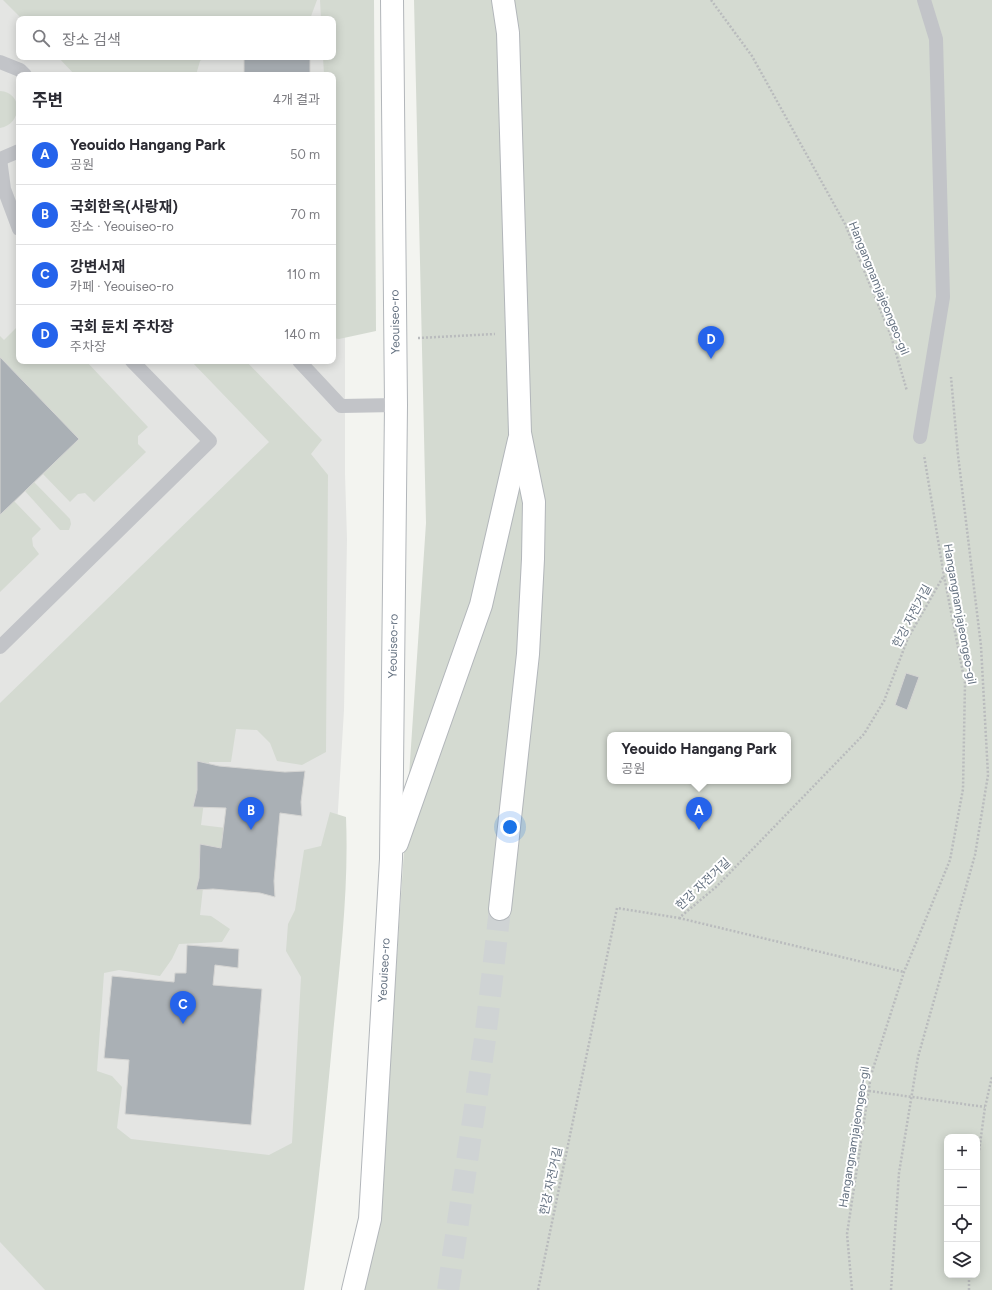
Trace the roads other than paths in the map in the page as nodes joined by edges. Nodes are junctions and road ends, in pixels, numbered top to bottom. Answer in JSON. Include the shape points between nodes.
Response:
{"nodes":[{"id":1,"x":392,"y":0,"type":"edge"},
{"id":2,"x":503,"y":0,"type":"edge"},
{"id":3,"x":517,"y":0,"type":"edge"},
{"id":4,"x":924,"y":0,"type":"edge"},
{"id":5,"x":508,"y":33,"type":"junction"},
{"id":6,"x":0,"y":62,"type":"edge"},
{"id":7,"x":22,"y":72,"type":"edge"},
{"id":8,"x":16,"y":152,"type":"edge"},
{"id":9,"x":0,"y":159,"type":"edge"},
{"id":10,"x":16,"y":221,"type":"edge"},
{"id":11,"x":135,"y":364,"type":"edge"},
{"id":12,"x":302,"y":364,"type":"edge"},
{"id":13,"x":396,"y":405,"type":"junction"},
{"id":14,"x":520,"y":433,"type":"junction"},
{"id":15,"x":920,"y":437,"type":"road end"},
{"id":16,"x":0,"y":647,"type":"edge"},
{"id":17,"x":391,"y":859,"type":"junction"},
{"id":18,"x":500,"y":909,"type":"tunnel mouth"},
{"id":19,"x":353,"y":1290,"type":"edge"}],
"edges":[{"from":1,"to":13,"type":"main road","name":"Yeouiseo-ro"},
{"from":2,"to":5,"type":"main road"},
{"from":3,"to":5,"type":"main road"},
{"from":4,"to":15,"type":"lane","via":[[936,39],[943,297]]},
{"from":5,"to":14,"type":"main road"},
{"from":6,"to":7,"type":"lane"},
{"from":8,"to":9,"type":"lane"},
{"from":9,"to":10,"type":"lane","via":[[4,189]]},
{"from":11,"to":16,"type":"lane","via":[[210,441]]},
{"from":12,"to":13,"type":"lane","via":[[341,406]]},
{"from":13,"to":17,"type":"main road","name":"Yeouiseo-ro"},
{"from":14,"to":17,"type":"main road","via":[[481,605]]},
{"from":14,"to":18,"type":"main road","via":[[534,502],[533,559],[528,654]]},
{"from":17,"to":19,"type":"main road","name":"Yeouiseo-ro","via":[[370,1219]]}]}
